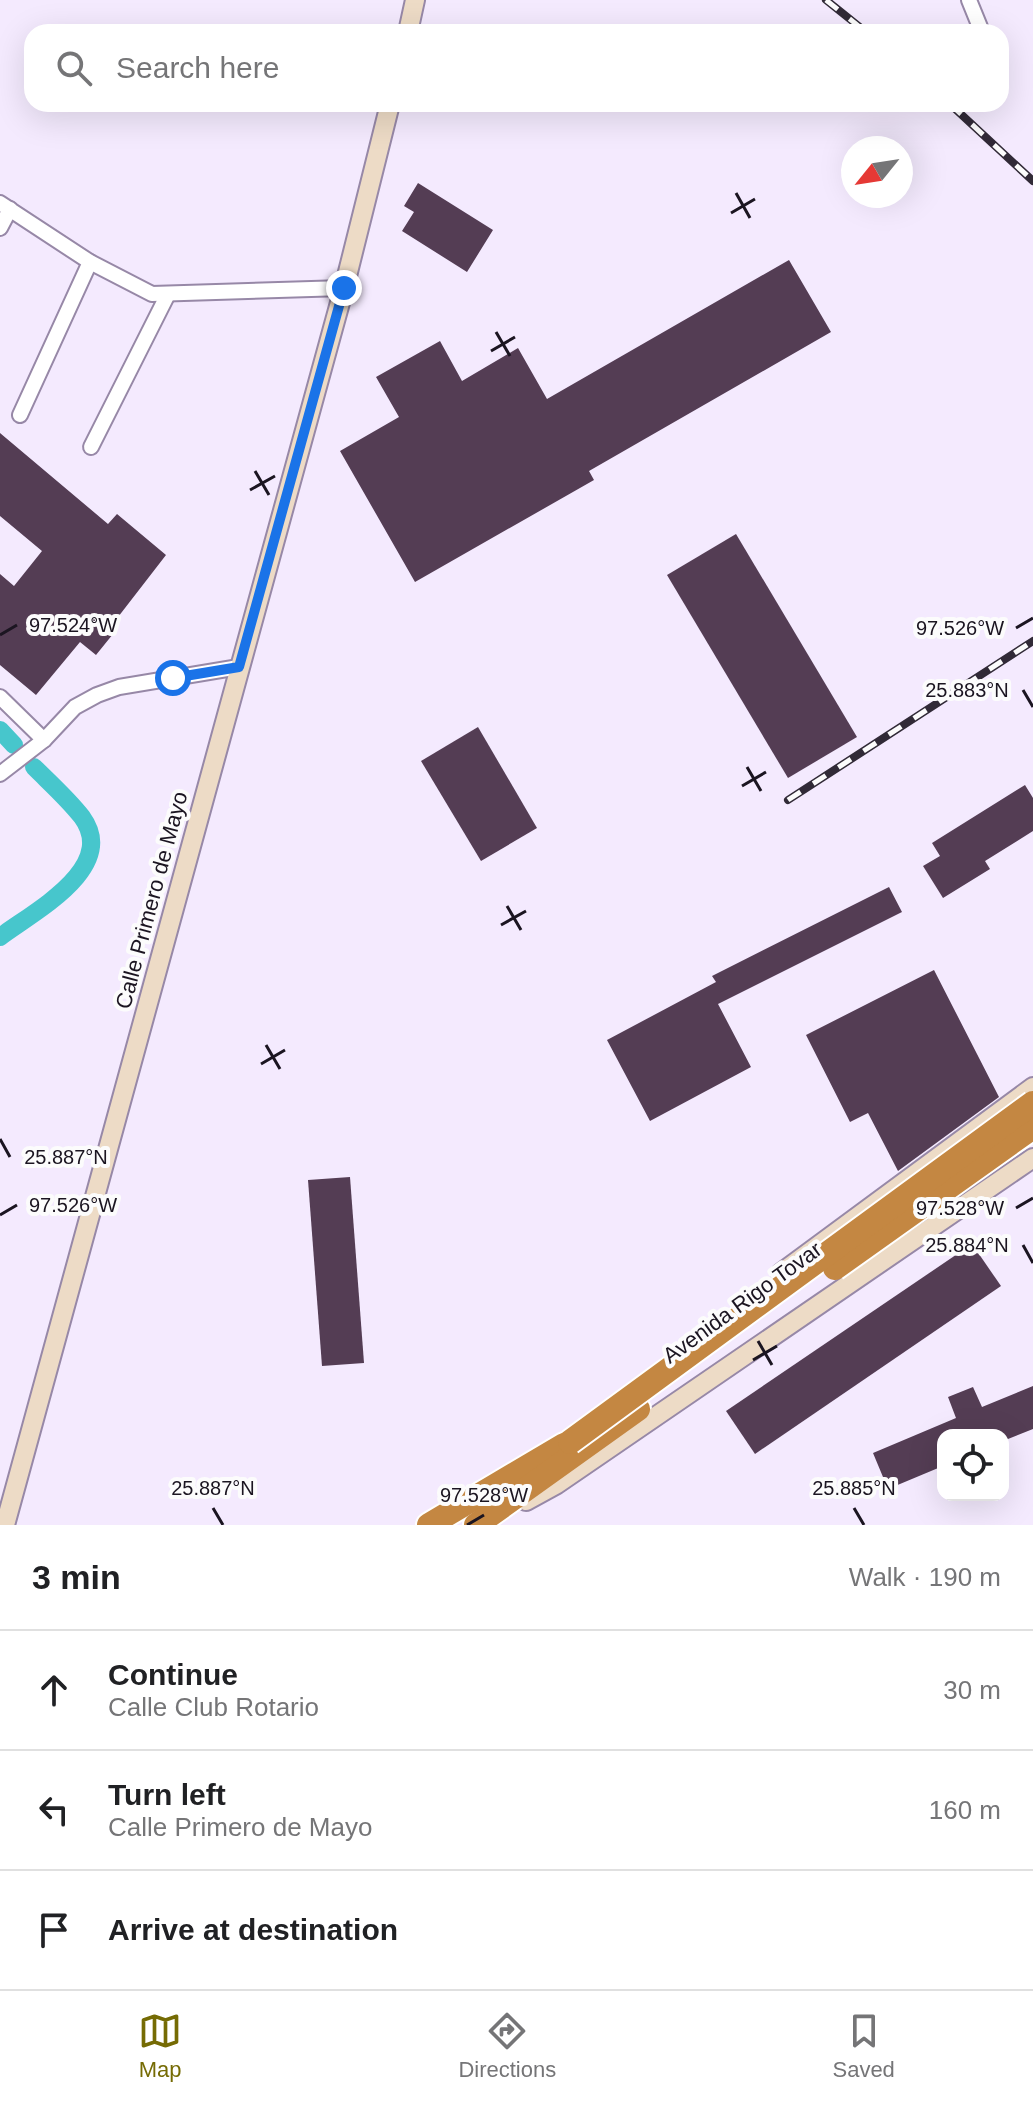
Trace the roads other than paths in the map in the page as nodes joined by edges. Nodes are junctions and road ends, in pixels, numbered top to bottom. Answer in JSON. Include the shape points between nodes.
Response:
{"nodes":[{"id":1,"x":415,"y":0,"type":"edge"},
{"id":2,"x":969,"y":0,"type":"edge"},
{"id":3,"x":410,"y":24,"type":"edge"},
{"id":4,"x":979,"y":24,"type":"edge"},
{"id":5,"x":388,"y":112,"type":"edge"},
{"id":6,"x":5,"y":206,"type":"edge"},
{"id":7,"x":0,"y":228,"type":"edge"},
{"id":8,"x":90,"y":262,"type":"junction"},
{"id":9,"x":344,"y":288,"type":"junction"},
{"id":10,"x":168,"y":294,"type":"junction"},
{"id":11,"x":20,"y":415,"type":"dead end"},
{"id":12,"x":91,"y":447,"type":"dead end"},
{"id":13,"x":239,"y":667,"type":"junction"},
{"id":14,"x":0,"y":697,"type":"edge"},
{"id":15,"x":44,"y":740,"type":"junction"},
{"id":16,"x":3,"y":766,"type":"edge"},
{"id":17,"x":1029,"y":1095,"type":"edge"},
{"id":18,"x":1033,"y":1124,"type":"edge"},
{"id":19,"x":976,"y":1129,"type":"junction"},
{"id":20,"x":1033,"y":1158,"type":"edge"},
{"id":21,"x":1014,"y":1171,"type":"junction"},
{"id":22,"x":438,"y":1519,"type":"edge"},
{"id":23,"x":5,"y":1525,"type":"edge"},
{"id":24,"x":476,"y":1525,"type":"edge"},
{"id":25,"x":486,"y":1525,"type":"edge"}],
"edges":[{"from":1,"to":3,"type":"main road"},
{"from":2,"to":4,"type":"street"},
{"from":5,"to":9,"type":"main road","name":"Calle Primero de Mayo"},
{"from":6,"to":7,"type":"street"},
{"from":6,"to":8,"type":"street"},
{"from":8,"to":10,"type":"street","via":[[152,294]]},
{"from":8,"to":11,"type":"street"},
{"from":9,"to":10,"type":"street"},
{"from":9,"to":13,"type":"main road","name":"Calle Primero de Mayo"},
{"from":10,"to":12,"type":"street"},
{"from":13,"to":15,"type":"street","via":[[97,695],[75,707]]},
{"from":13,"to":23,"type":"main road","name":"Calle Primero de Mayo"},
{"from":14,"to":15,"type":"street"},
{"from":15,"to":16,"type":"street"},
{"from":17,"to":18,"type":"main road"},
{"from":17,"to":19,"type":"main road","name":"Avenida Rigo Tovar"},
{"from":17,"to":22,"type":"highway","name":"Avenida Rigo Tovar","bridge":true,"via":[[570,1442]]},
{"from":18,"to":24,"type":"highway","name":"Avenida Rigo Tovar","bridge":true},
{"from":19,"to":21,"type":"main road","via":[[999,1122],[1015,1131],[1023,1157]]},
{"from":19,"to":22,"type":"main road","name":"Avenida Rigo Tovar"},
{"from":20,"to":21,"type":"main road","name":"Avenida Rigo Tovar"},
{"from":21,"to":25,"type":"main road","name":"Avenida Rigo Tovar","via":[[570,1475]]}]}
